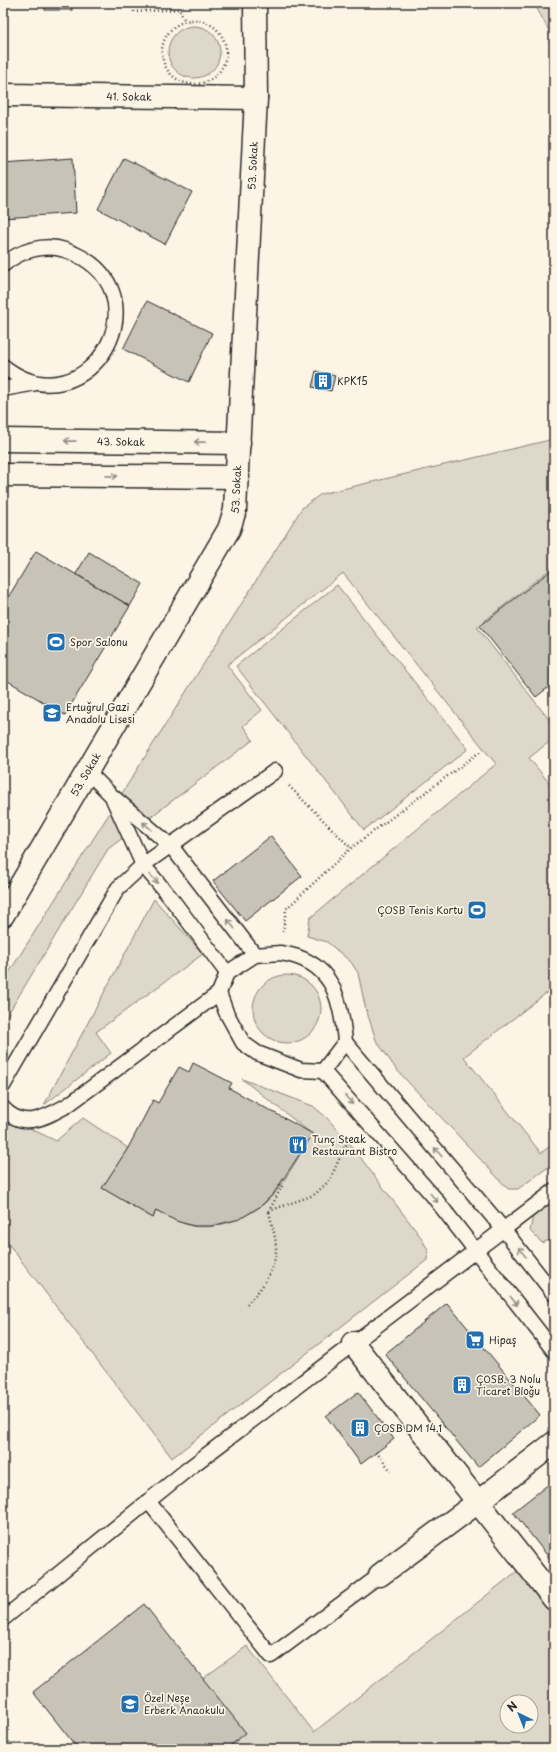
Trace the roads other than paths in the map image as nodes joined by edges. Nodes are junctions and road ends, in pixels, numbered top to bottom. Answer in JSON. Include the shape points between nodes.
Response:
{"nodes":[{"id":1,"x":255,"y":3,"type":"edge"},
{"id":2,"x":3,"y":95,"type":"edge"},
{"id":3,"x":256,"y":98,"type":"junction"},
{"id":4,"x":6,"y":260,"type":"edge"},
{"id":5,"x":3,"y":366,"type":"edge"},
{"id":6,"x":38,"y":383,"type":"junction"},
{"id":7,"x":3,"y":389,"type":"edge"},
{"id":8,"x":3,"y":440,"type":"edge"},
{"id":9,"x":239,"y":443,"type":"junction"},
{"id":10,"x":3,"y":475,"type":"edge"},
{"id":11,"x":238,"y":477,"type":"junction"},
{"id":12,"x":87,"y":771,"type":"junction"},
{"id":13,"x":275,"y":771,"type":"road end"},
{"id":14,"x":111,"y":795,"type":"junction"},
{"id":15,"x":170,"y":846,"type":"junction"},
{"id":16,"x":143,"y":865,"type":"junction"},
{"id":17,"x":3,"y":915,"type":"edge"},
{"id":18,"x":255,"y":955,"type":"junction"},
{"id":19,"x":227,"y":973,"type":"junction"},
{"id":20,"x":219,"y":993,"type":"junction"},
{"id":21,"x":345,"y":1042,"type":"junction"},
{"id":22,"x":323,"y":1071,"type":"junction"},
{"id":23,"x":3,"y":1086,"type":"edge"},
{"id":24,"x":3,"y":1108,"type":"edge"},
{"id":25,"x":554,"y":1191,"type":"edge"},
{"id":26,"x":504,"y":1230,"type":"junction"},
{"id":27,"x":475,"y":1252,"type":"junction"},
{"id":28,"x":554,"y":1294,"type":"edge"},
{"id":29,"x":353,"y":1343,"type":"junction"},
{"id":30,"x":554,"y":1351,"type":"edge"},
{"id":31,"x":554,"y":1443,"type":"edge"},
{"id":32,"x":148,"y":1501,"type":"junction"},
{"id":33,"x":478,"y":1502,"type":"junction"},
{"id":34,"x":380,"y":1575,"type":"joint"},
{"id":35,"x":554,"y":1599,"type":"edge"},
{"id":36,"x":3,"y":1619,"type":"edge"}],
"edges":[{"from":1,"to":3,"type":"street","name":"53. Sokak"},
{"from":2,"to":3,"type":"street","name":"41. Sokak"},
{"from":3,"to":9,"type":"street","name":"53. Sokak"},
{"from":4,"to":6,"type":"lane","via":[[34,248],[58,247],[80,255],[99,269],[111,290],[116,313],[113,336],[102,357],[84,373],[62,382]]},
{"from":5,"to":6,"type":"lane","via":[[15,376]]},
{"from":6,"to":7,"type":"lane"},
{"from":9,"to":8,"type":"street","name":"43. Sokak","one_way":true},
{"from":9,"to":11,"type":"street","name":"53. Sokak"},
{"from":10,"to":11,"type":"street","one_way":true},
{"from":11,"to":12,"type":"street","name":"53. Sokak","via":[[235,510],[229,528]]},
{"from":12,"to":14,"type":"lane"},
{"from":12,"to":17,"type":"street","name":"53. Sokak"},
{"from":13,"to":15,"type":"lane"},
{"from":15,"to":14,"type":"lane","one_way":true},
{"from":14,"to":16,"type":"lane"},
{"from":15,"to":16,"type":"lane"},
{"from":18,"to":15,"type":"lane","one_way":true},
{"from":16,"to":19,"type":"lane","one_way":true},
{"from":16,"to":23,"type":"lane","via":[[118,888]]},
{"from":18,"to":19,"type":"lane"},
{"from":18,"to":21,"type":"lane","via":[[280,953],[303,958],[319,968],[331,982],[338,998]]},
{"from":19,"to":20,"type":"lane"},
{"from":20,"to":22,"type":"lane","via":[[243,1043],[257,1053],[301,1070]]},
{"from":20,"to":24,"type":"lane","via":[[68,1105],[48,1116],[34,1121],[13,1116]]},
{"from":21,"to":22,"type":"lane"},
{"from":26,"to":21,"type":"lane","one_way":true},
{"from":22,"to":27,"type":"lane","one_way":true,"via":[[433,1196]]},
{"from":25,"to":26,"type":"lane"},
{"from":26,"to":27,"type":"lane"},
{"from":28,"to":26,"type":"lane","one_way":true},
{"from":27,"to":29,"type":"lane"},
{"from":27,"to":30,"type":"lane","one_way":true},
{"from":29,"to":32,"type":"lane"},
{"from":29,"to":33,"type":"street"},
{"from":31,"to":33,"type":"street"},
{"from":32,"to":34,"type":"lane","via":[[270,1656]]},
{"from":32,"to":36,"type":"lane"},
{"from":33,"to":34,"type":"street"},
{"from":33,"to":35,"type":"street"}]}
